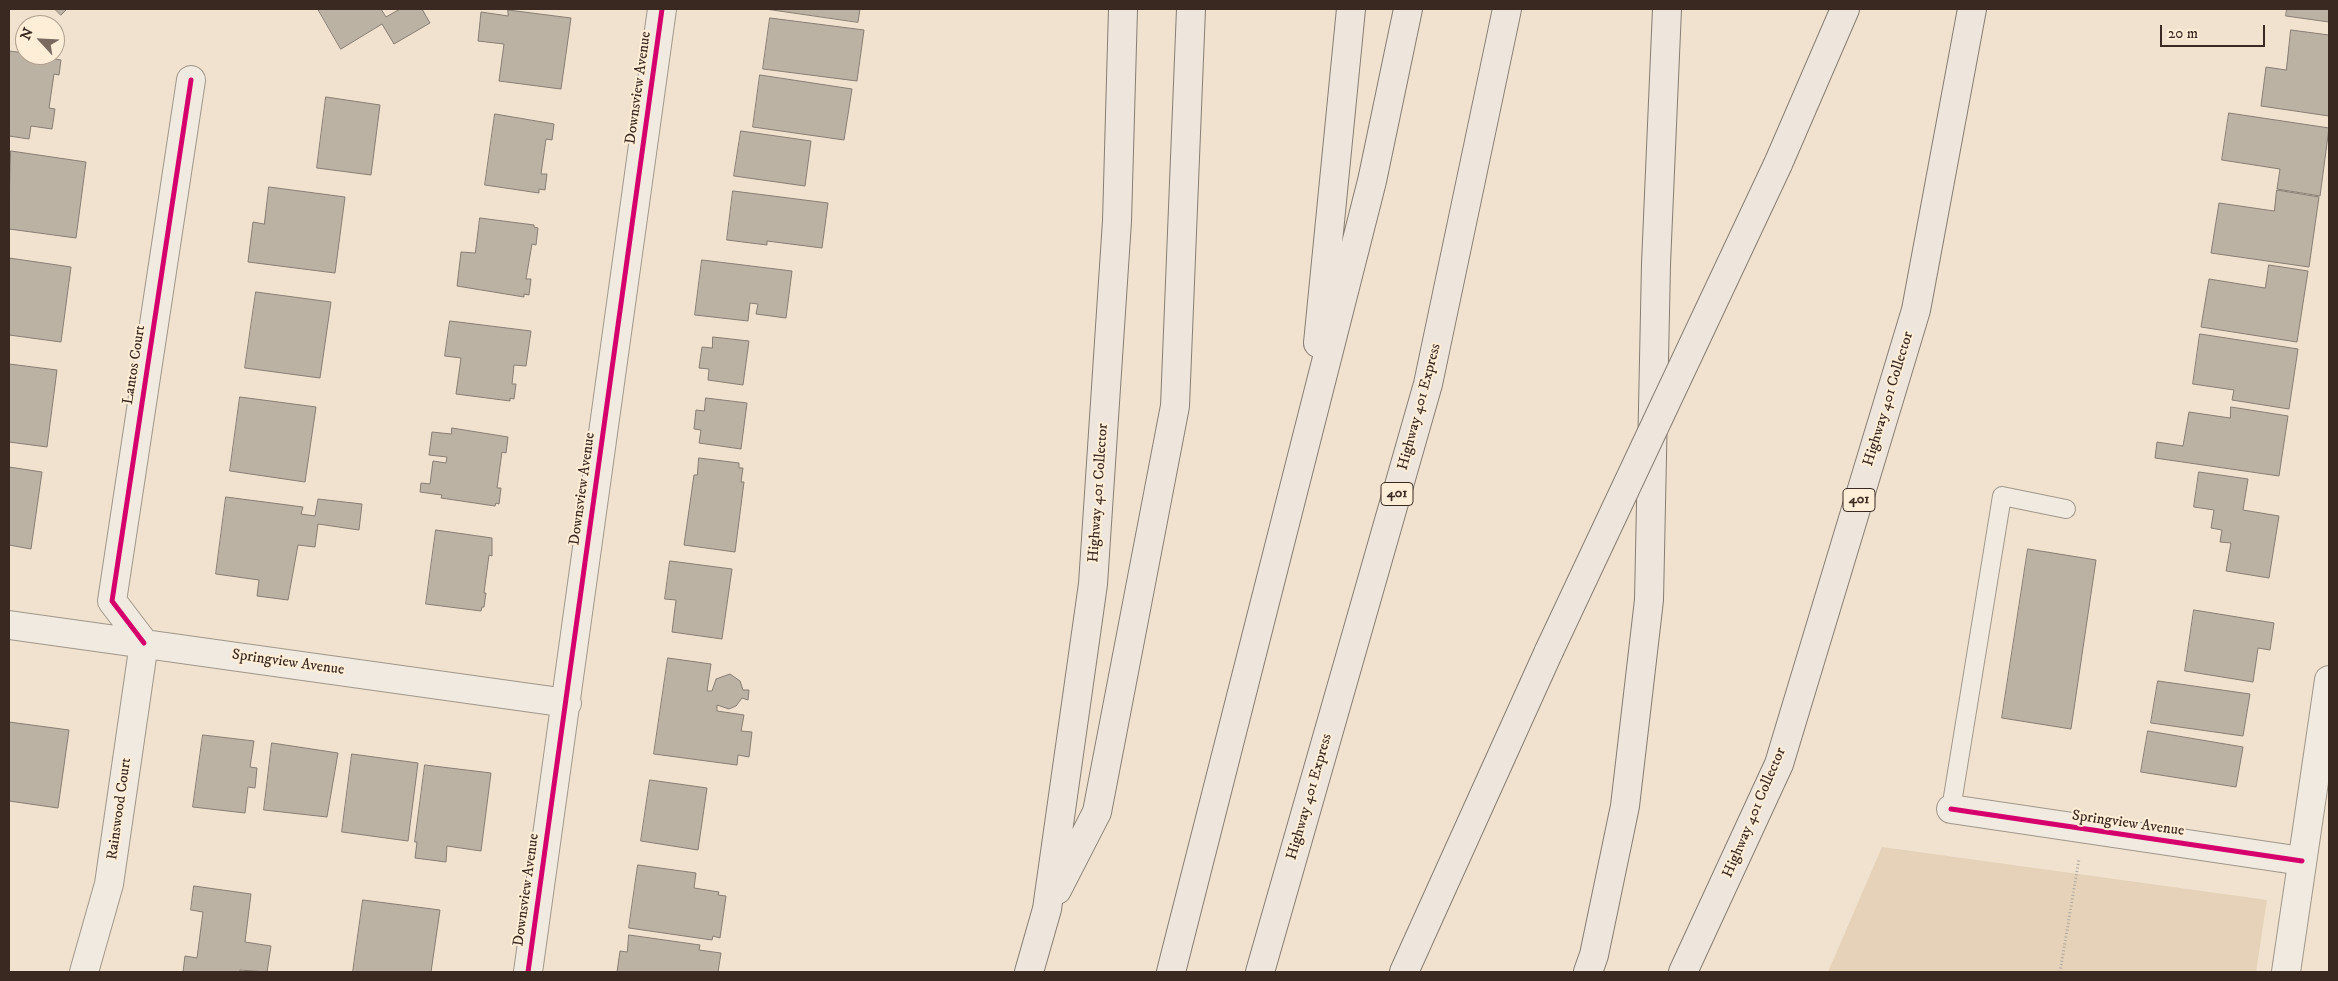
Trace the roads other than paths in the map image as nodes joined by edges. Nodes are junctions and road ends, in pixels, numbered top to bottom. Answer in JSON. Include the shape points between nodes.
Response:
{"nodes":[{"id":1,"x":662,"y":9,"type":"edge"},
{"id":2,"x":1123,"y":9,"type":"edge"},
{"id":3,"x":1191,"y":9,"type":"edge"},
{"id":4,"x":1351,"y":9,"type":"edge"},
{"id":5,"x":1408,"y":9,"type":"edge"},
{"id":6,"x":1507,"y":9,"type":"edge"},
{"id":7,"x":1666,"y":9,"type":"edge"},
{"id":8,"x":1844,"y":9,"type":"edge"},
{"id":9,"x":1972,"y":9,"type":"edge"},
{"id":10,"x":191,"y":80,"type":"dead end"},
{"id":11,"x":1308,"y":438,"type":"junction"},
{"id":12,"x":2066,"y":509,"type":"dead end"},
{"id":13,"x":9,"y":625,"type":"edge"},
{"id":14,"x":144,"y":644,"type":"junction"},
{"id":15,"x":2329,"y":680,"type":"edge"},
{"id":16,"x":566,"y":703,"type":"junction"},
{"id":17,"x":1951,"y":810,"type":"joint"},
{"id":18,"x":2302,"y":861,"type":"junction"},
{"id":19,"x":1047,"y":910,"type":"junction"},
{"id":20,"x":84,"y":972,"type":"edge"},
{"id":21,"x":528,"y":972,"type":"edge"},
{"id":22,"x":1029,"y":972,"type":"edge"},
{"id":23,"x":1171,"y":972,"type":"edge"},
{"id":24,"x":1260,"y":972,"type":"edge"},
{"id":25,"x":1404,"y":972,"type":"edge"},
{"id":26,"x":1588,"y":972,"type":"edge"},
{"id":27,"x":1683,"y":972,"type":"edge"},
{"id":28,"x":2286,"y":972,"type":"edge"}],
"edges":[{"from":1,"to":16,"type":"street","name":"Downsview Avenue"},
{"from":2,"to":19,"type":"highway","name":"Highway 401 Collector","via":[[1117,221],[1093,584]]},
{"from":3,"to":19,"type":"highway","via":[[1175,406],[1097,812]]},
{"from":4,"to":11,"type":"highway"},
{"from":5,"to":11,"type":"highway","via":[[1372,181]]},
{"from":6,"to":24,"type":"highway","name":"Highway 401 Express","number":"401","via":[[1428,384]]},
{"from":7,"to":26,"type":"highway","via":[[1656,264],[1649,600],[1625,806]]},
{"from":8,"to":25,"type":"highway","bridge":true,"via":[[1778,164],[1549,651]]},
{"from":9,"to":27,"type":"highway","name":"Highway 401 Collector","number":"401","via":[[1916,310],[1778,764]]},
{"from":10,"to":14,"type":"street","name":"Lantos Court","via":[[112,601]]},
{"from":11,"to":23,"type":"highway"},
{"from":12,"to":17,"type":"lane","via":[[2002,496]]},
{"from":13,"to":14,"type":"street","name":"Springview Avenue"},
{"from":14,"to":16,"type":"street","name":"Springview Avenue"},
{"from":14,"to":20,"type":"street","name":"Rainswood Court","via":[[109,884]]},
{"from":15,"to":18,"type":"street"},
{"from":16,"to":21,"type":"street","name":"Downsview Avenue"},
{"from":17,"to":18,"type":"street","name":"Springview Avenue"},
{"from":18,"to":28,"type":"street"},
{"from":19,"to":22,"type":"highway","name":"Highway 401 Collector"}]}
